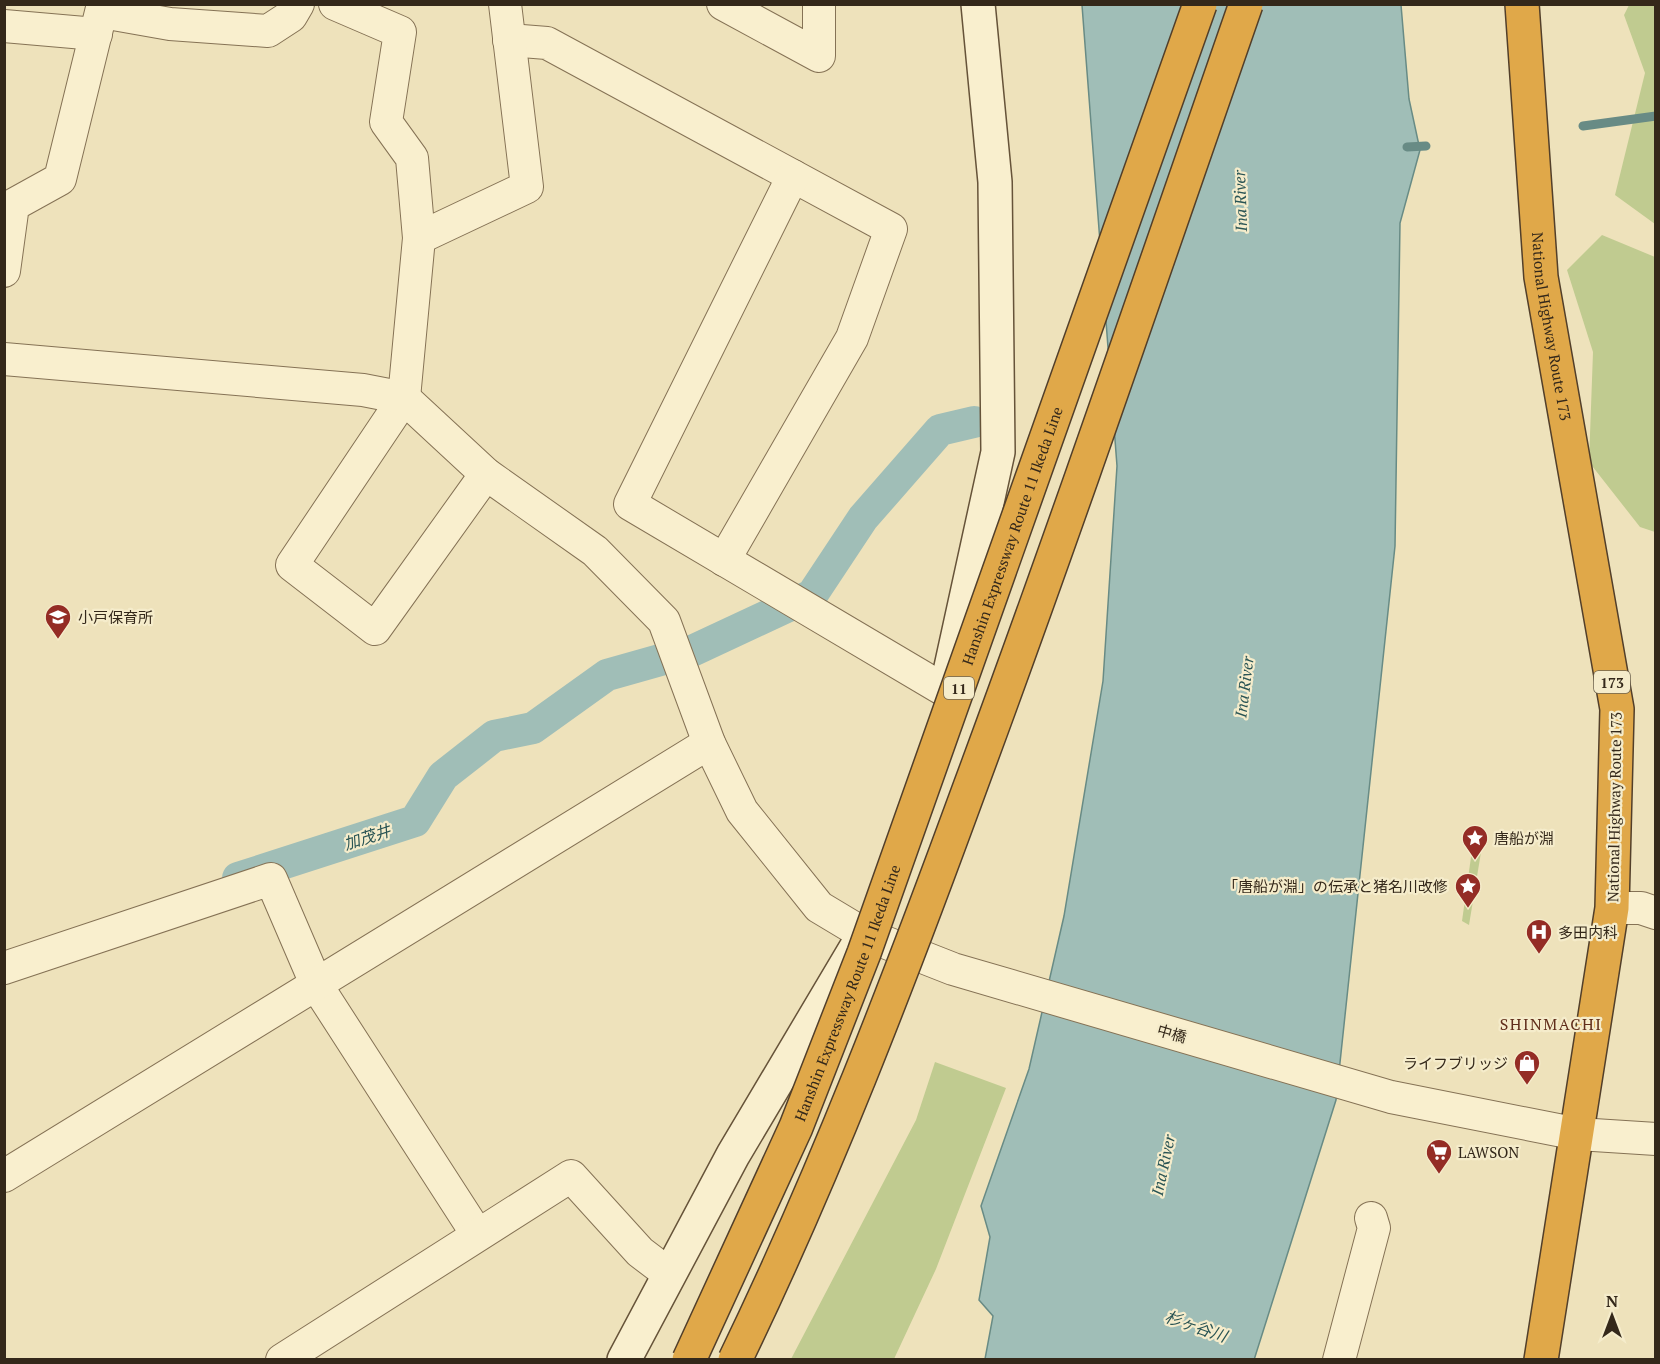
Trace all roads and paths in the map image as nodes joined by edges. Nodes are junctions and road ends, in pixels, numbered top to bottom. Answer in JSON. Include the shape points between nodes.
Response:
{"nodes":[{"id":1,"x":298,"y":4,"type":"edge"},
{"id":2,"x":335,"y":4,"type":"edge"},
{"id":3,"x":505,"y":4,"type":"edge"},
{"id":4,"x":723,"y":4,"type":"edge"},
{"id":5,"x":819,"y":4,"type":"edge"},
{"id":6,"x":978,"y":4,"type":"edge"},
{"id":7,"x":1200,"y":4,"type":"edge"},
{"id":8,"x":1246,"y":4,"type":"edge"},
{"id":9,"x":1522,"y":4,"type":"edge"},
{"id":10,"x":101,"y":17,"type":"edge"},
{"id":11,"x":4,"y":26,"type":"edge"},
{"id":12,"x":509,"y":40,"type":"junction"},
{"id":13,"x":793,"y":176,"type":"junction"},
{"id":14,"x":419,"y":238,"type":"junction"},
{"id":15,"x":5,"y":265,"type":"edge"},
{"id":16,"x":4,"y":271,"type":"edge"},
{"id":17,"x":4,"y":359,"type":"edge"},
{"id":18,"x":404,"y":398,"type":"junction"},
{"id":19,"x":486,"y":474,"type":"junction"},
{"id":20,"x":724,"y":560,"type":"junction"},
{"id":21,"x":946,"y":691,"type":"junction"},
{"id":22,"x":709,"y":743,"type":"junction"},
{"id":23,"x":1612,"y":908,"type":"junction"},
{"id":24,"x":1656,"y":913,"type":"edge"},
{"id":25,"x":864,"y":934,"type":"junction"},
{"id":26,"x":4,"y":968,"type":"edge"},
{"id":27,"x":317,"y":986,"type":"junction"},
{"id":28,"x":1578,"y":1134,"type":"junction"},
{"id":29,"x":1656,"y":1139,"type":"edge"},
{"id":30,"x":4,"y":1176,"type":"edge"},
{"id":31,"x":1371,"y":1218,"type":"dead end"},
{"id":32,"x":477,"y":1233,"type":"junction"},
{"id":33,"x":669,"y":1274,"type":"junction"},
{"id":34,"x":282,"y":1359,"type":"edge"},
{"id":35,"x":624,"y":1359,"type":"edge"},
{"id":36,"x":689,"y":1359,"type":"edge"},
{"id":37,"x":735,"y":1359,"type":"edge"},
{"id":38,"x":1340,"y":1359,"type":"edge"},
{"id":39,"x":1541,"y":1359,"type":"edge"}],
"edges":[{"from":1,"to":10,"type":"street","via":[[291,16],[268,31]]},
{"from":2,"to":14,"type":"street","via":[[400,32],[386,122],[412,158]]},
{"from":3,"to":12,"type":"street"},
{"from":4,"to":5,"type":"street","via":[[819,56]]},
{"from":6,"to":21,"type":"street","via":[[995,182],[998,452]]},
{"from":7,"to":36,"type":"highway","name":"Hanshin Expressway Route 11 Ikeda Line","number":"11","bridge":true,"via":[[864,953],[796,1127]]},
{"from":8,"to":37,"type":"highway","bridge":true,"via":[[1020,650],[903,968],[832,1146]]},
{"from":9,"to":23,"type":"highway","name":"National Highway Route 173","number":"173","via":[[1541,277],[1617,710]]},
{"from":10,"to":11,"type":"street"},
{"from":10,"to":15,"type":"street","via":[[60,179],[13,205]]},
{"from":12,"to":13,"type":"street","via":[[546,43]]},
{"from":12,"to":14,"type":"street","via":[[527,187]]},
{"from":13,"to":20,"type":"street","via":[[630,504]]},
{"from":13,"to":20,"type":"street","via":[[891,230],[852,338]]},
{"from":14,"to":18,"type":"street"},
{"from":15,"to":16,"type":"street"},
{"from":17,"to":18,"type":"street","via":[[363,390]]},
{"from":18,"to":19,"type":"street","name":"中橋"},
{"from":18,"to":19,"type":"street","via":[[292,565],[375,629]]},
{"from":19,"to":22,"type":"street","name":"中橋","via":[[595,551],[664,621]]},
{"from":20,"to":21,"type":"street"},
{"from":21,"to":25,"type":"street"},
{"from":22,"to":25,"type":"street","name":"中橋","via":[[742,811],[819,907]]},
{"from":22,"to":27,"type":"street"},
{"from":23,"to":24,"type":"street","via":[[1641,908]]},
{"from":23,"to":28,"type":"highway","name":"National Highway Route 173","number":"173"},
{"from":25,"to":28,"type":"street","name":"中橋","via":[[953,969],[1391,1097]]},
{"from":25,"to":33,"type":"street","via":[[733,1155]]},
{"from":26,"to":27,"type":"street","via":[[271,879]]},
{"from":27,"to":30,"type":"street"},
{"from":27,"to":32,"type":"street"},
{"from":28,"to":29,"type":"street","name":"中橋"},
{"from":28,"to":39,"type":"highway","name":"National Highway Route 173","number":"173"},
{"from":31,"to":38,"type":"street","via":[[1374,1228]]},
{"from":32,"to":33,"type":"street","via":[[571,1176],[640,1252]]},
{"from":32,"to":34,"type":"street"},
{"from":33,"to":35,"type":"street"}]}
